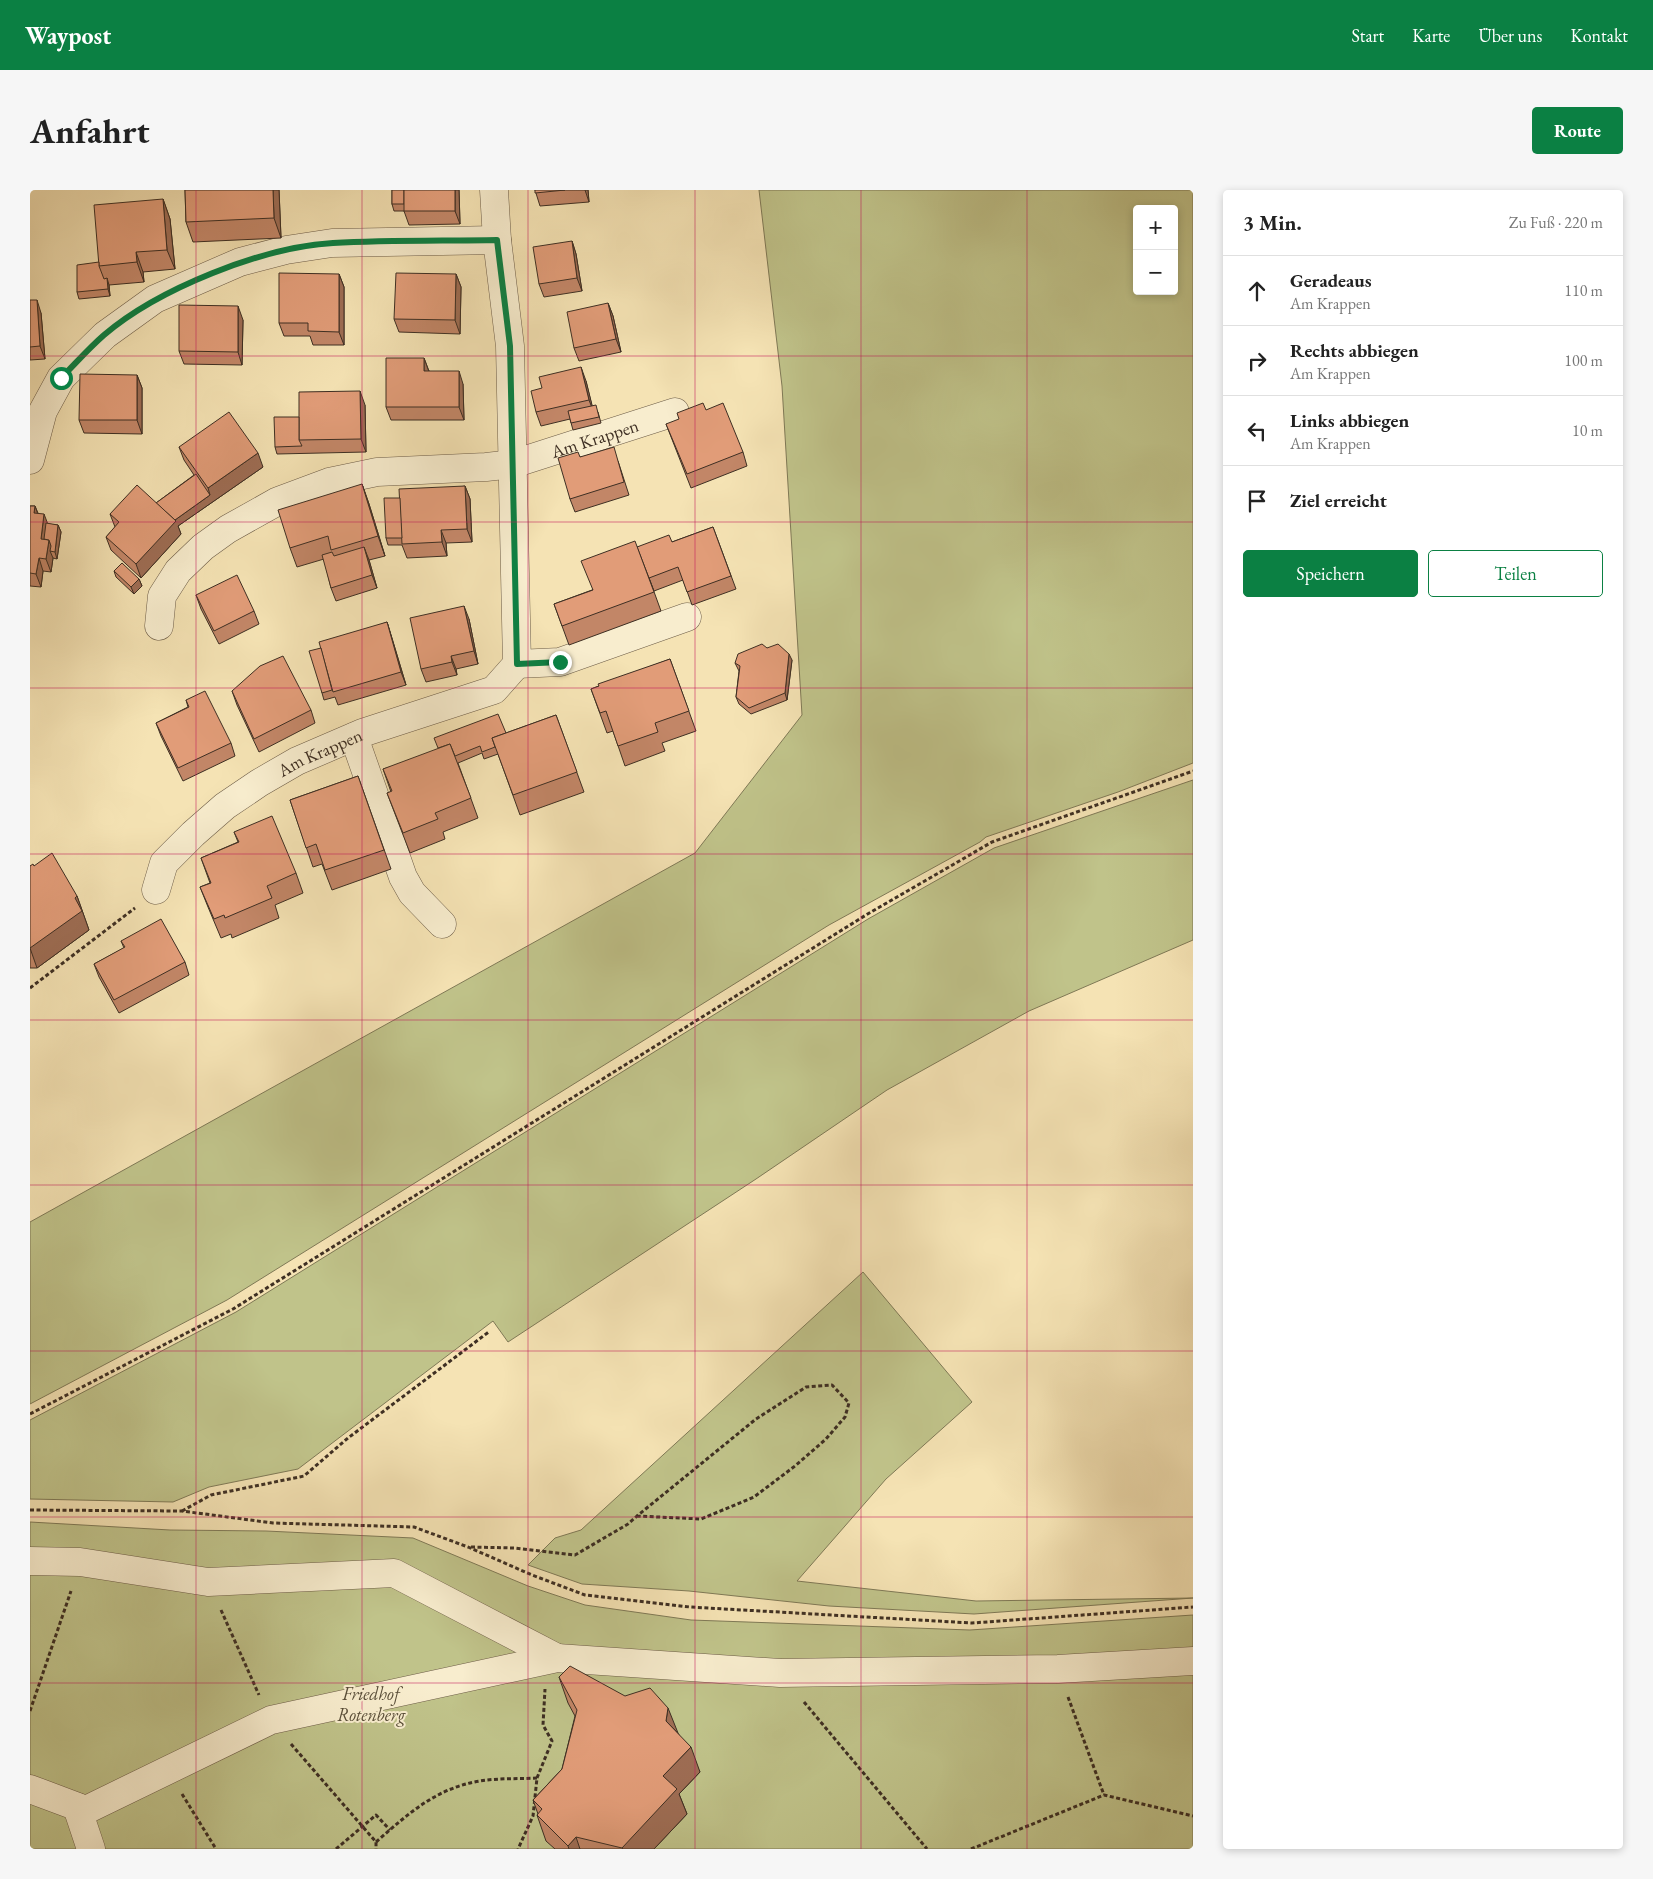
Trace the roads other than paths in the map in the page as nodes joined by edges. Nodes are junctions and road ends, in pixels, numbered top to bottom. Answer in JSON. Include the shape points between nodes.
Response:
{"nodes":[{"id":1,"x":494,"y":190,"type":"edge"},
{"id":2,"x":497,"y":240,"type":"junction"},
{"id":3,"x":675,"y":412,"type":"edge"},
{"id":4,"x":30,"y":460,"type":"edge"},
{"id":5,"x":513,"y":464,"type":"junction"},
{"id":6,"x":687,"y":617,"type":"dead end"},
{"id":7,"x":159,"y":626,"type":"dead end"},
{"id":8,"x":517,"y":664,"type":"junction"},
{"id":9,"x":354,"y":737,"type":"junction"},
{"id":10,"x":156,"y":890,"type":"road end"},
{"id":11,"x":442,"y":924,"type":"dead end"},
{"id":12,"x":30,"y":1561,"type":"edge"},
{"id":13,"x":552,"y":1659,"type":"junction"},
{"id":14,"x":1193,"y":1661,"type":"edge"},
{"id":15,"x":30,"y":1789,"type":"edge"},
{"id":16,"x":77,"y":1807,"type":"junction"},
{"id":17,"x":91,"y":1849,"type":"edge"}],
"edges":[{"from":1,"to":2,"type":"street"},
{"from":2,"to":4,"type":"street","via":[[332,243],[286,250],[240,262],[155,299],[105,335],[61,378],[43,410]]},
{"from":2,"to":5,"type":"street","via":[[510,346]]},
{"from":3,"to":5,"type":"street","name":"Am Krappen"},
{"from":5,"to":7,"type":"street","name":"Am Krappen","via":[[376,472],[329,482],[278,501],[228,529],[178,571],[162,596]]},
{"from":5,"to":8,"type":"street"},
{"from":6,"to":8,"type":"street","via":[[560,662]]},
{"from":8,"to":9,"type":"street","name":"Am Krappen","via":[[494,690]]},
{"from":9,"to":10,"type":"street","name":"Am Krappen","via":[[297,761],[225,806],[164,863]]},
{"from":9,"to":11,"type":"street","via":[[403,877],[412,893]]},
{"from":12,"to":13,"type":"street","via":[[80,1562],[208,1582],[394,1573]]},
{"from":13,"to":14,"type":"street","via":[[780,1673],[1058,1668]]},
{"from":13,"to":16,"type":"street","via":[[271,1720],[86,1810]]},
{"from":15,"to":16,"type":"street"},
{"from":16,"to":17,"type":"street"}]}
